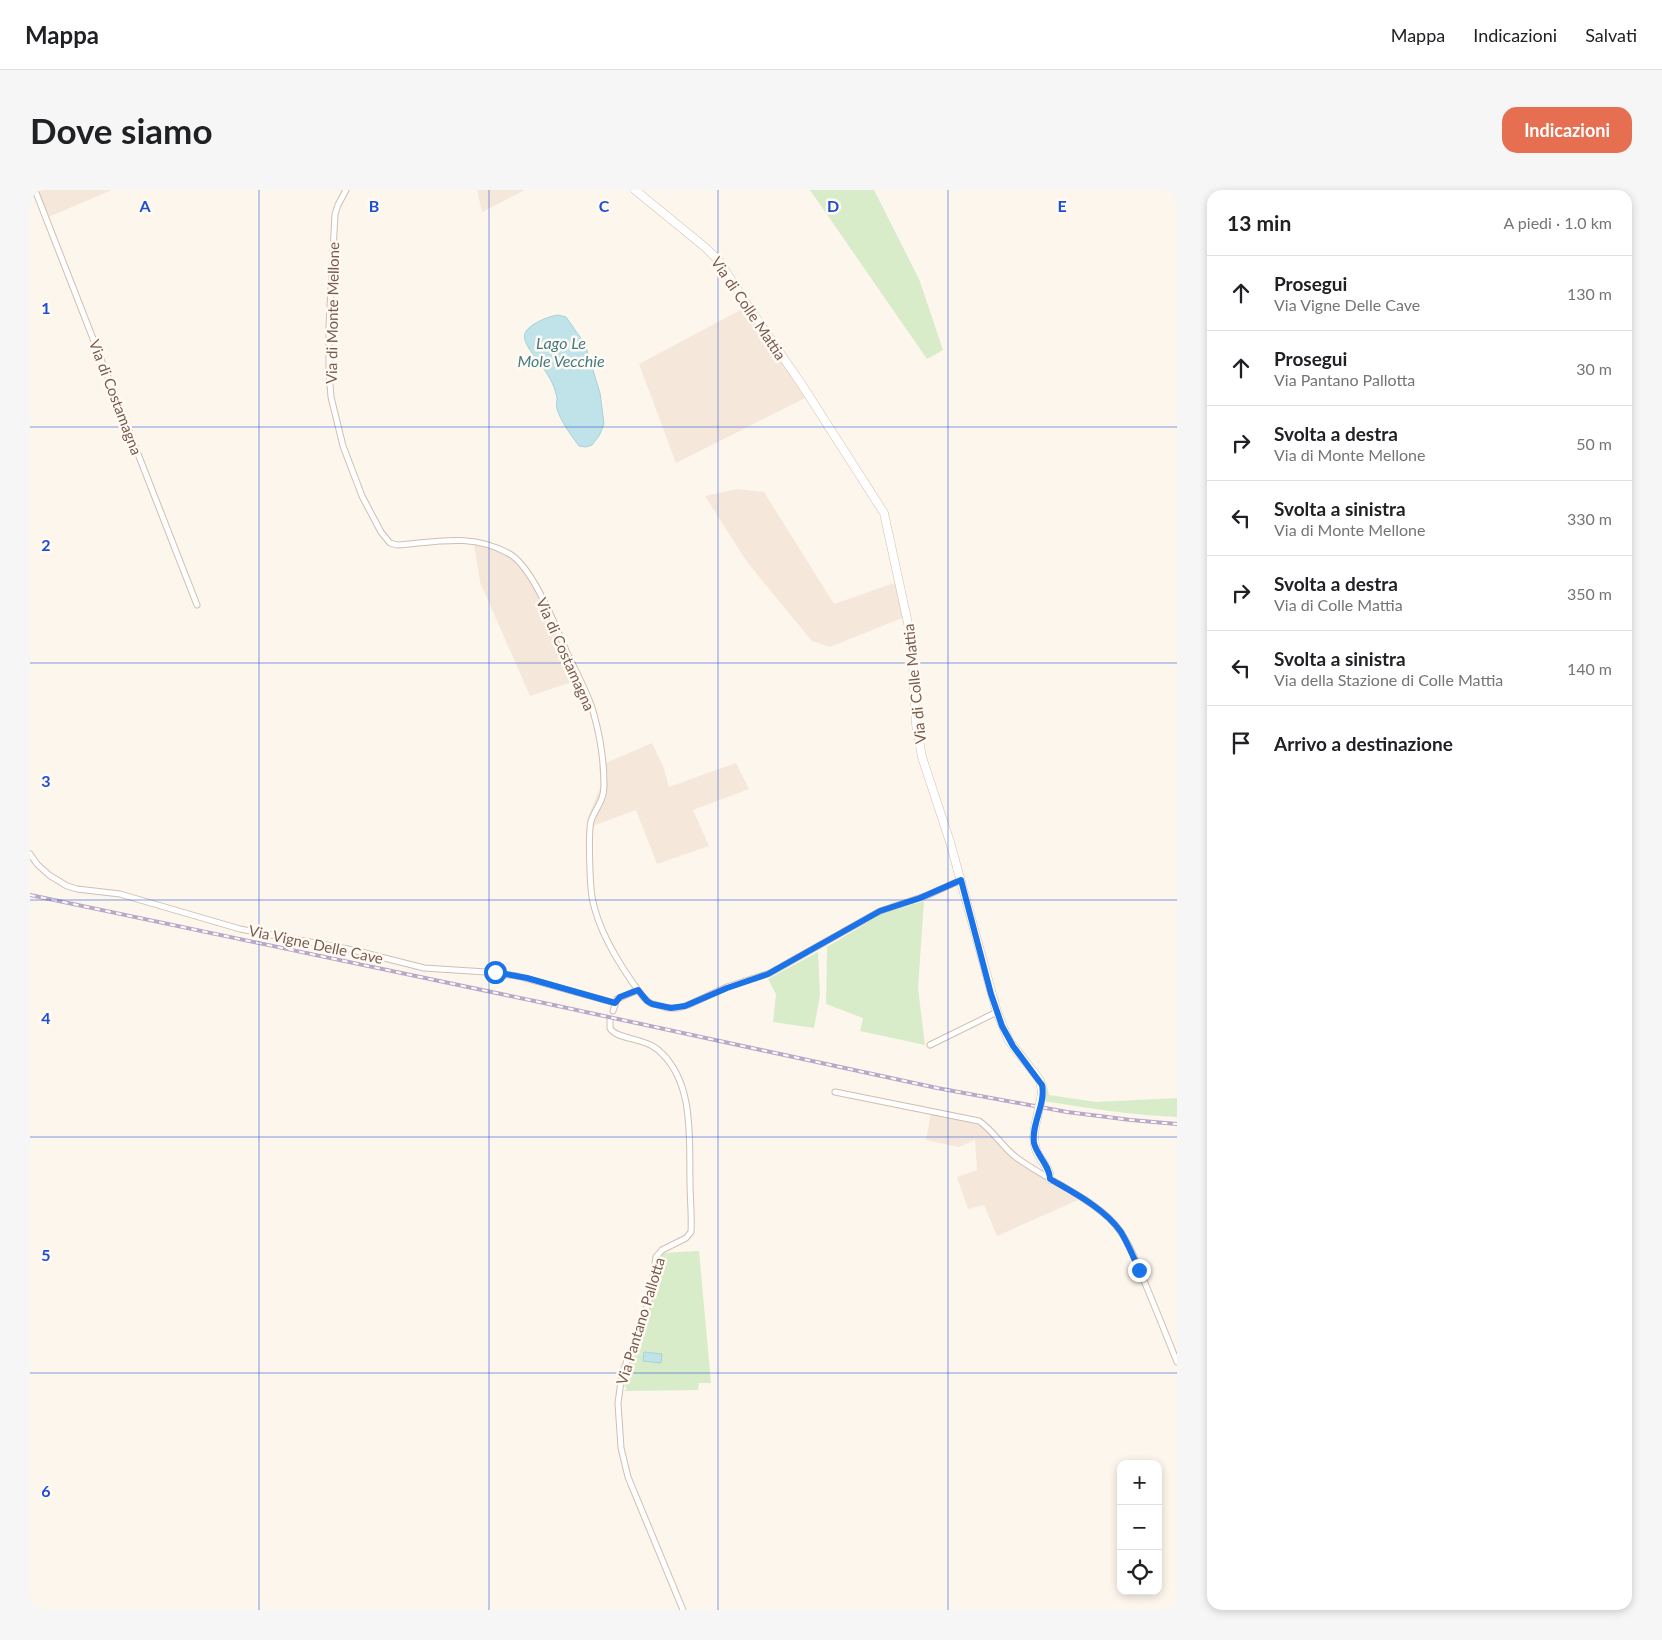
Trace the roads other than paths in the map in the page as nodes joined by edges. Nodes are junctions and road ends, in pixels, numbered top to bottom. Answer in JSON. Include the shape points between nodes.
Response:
{"nodes":[{"id":1,"x":36,"y":190,"type":"edge"},
{"id":2,"x":346,"y":190,"type":"edge"},
{"id":3,"x":635,"y":190,"type":"edge"},
{"id":4,"x":392,"y":544,"type":"joint"},
{"id":5,"x":197,"y":605,"type":"dead end"},
{"id":6,"x":30,"y":854,"type":"edge"},
{"id":7,"x":961,"y":880,"type":"junction"},
{"id":8,"x":638,"y":990,"type":"junction"},
{"id":9,"x":615,"y":1003,"type":"junction"},
{"id":10,"x":613,"y":1011,"type":"dead end"},
{"id":11,"x":997,"y":1012,"type":"junction"},
{"id":12,"x":610,"y":1020,"type":"dead end"},
{"id":13,"x":930,"y":1046,"type":"dead end"},
{"id":14,"x":835,"y":1092,"type":"dead end"},
{"id":15,"x":1050,"y":1179,"type":"junction"},
{"id":16,"x":1176,"y":1355,"type":"edge"},
{"id":17,"x":1177,"y":1362,"type":"edge"},
{"id":18,"x":683,"y":1610,"type":"edge"}],
"edges":[{"from":1,"to":5,"type":"street","name":"Via di Costamagna"},
{"from":2,"to":4,"type":"street","name":"Via di Monte Mellone","via":[[335,214],[329,312],[330,385],[341,439],[357,483],[378,528]]},
{"from":3,"to":7,"type":"street","name":"Via di Colle Mattia","via":[[719,261],[884,513],[912,642],[919,746]]},
{"from":4,"to":8,"type":"street","name":"Via di Costamagna","via":[[480,542],[513,556],[536,588],[594,714],[604,790],[590,827],[592,894],[608,940]]},
{"from":6,"to":9,"type":"street","name":"Via Vigne Delle Cave","via":[[49,875],[77,889],[120,894],[240,929],[353,950],[424,968],[514,976]]},
{"from":7,"to":8,"type":"street","via":[[880,911],[768,974],[685,1006],[671,1008],[652,1004]]},
{"from":7,"to":11,"type":"street","name":"Via di Colle Mattia"},
{"from":8,"to":9,"type":"street","via":[[620,997]]},
{"from":9,"to":10,"type":"street"},
{"from":11,"to":13,"type":"street"},
{"from":11,"to":15,"type":"street","name":"Via di Colle Mattia","bridge":true,"via":[[1010,1040],[1040,1080],[1042,1093],[1034,1144]]},
{"from":12,"to":18,"type":"street","name":"Via Pantano Pallotta","via":[[614,1034],[647,1042],[670,1062],[681,1086],[690,1125],[690,1232],[656,1257],[649,1301],[623,1371],[618,1402],[620,1442],[626,1470]]},
{"from":14,"to":15,"type":"street","via":[[975,1119],[985,1125],[1012,1154]]},
{"from":15,"to":16,"type":"street","via":[[1093,1206],[1119,1230]]},
{"from":16,"to":17,"type":"street"}]}
